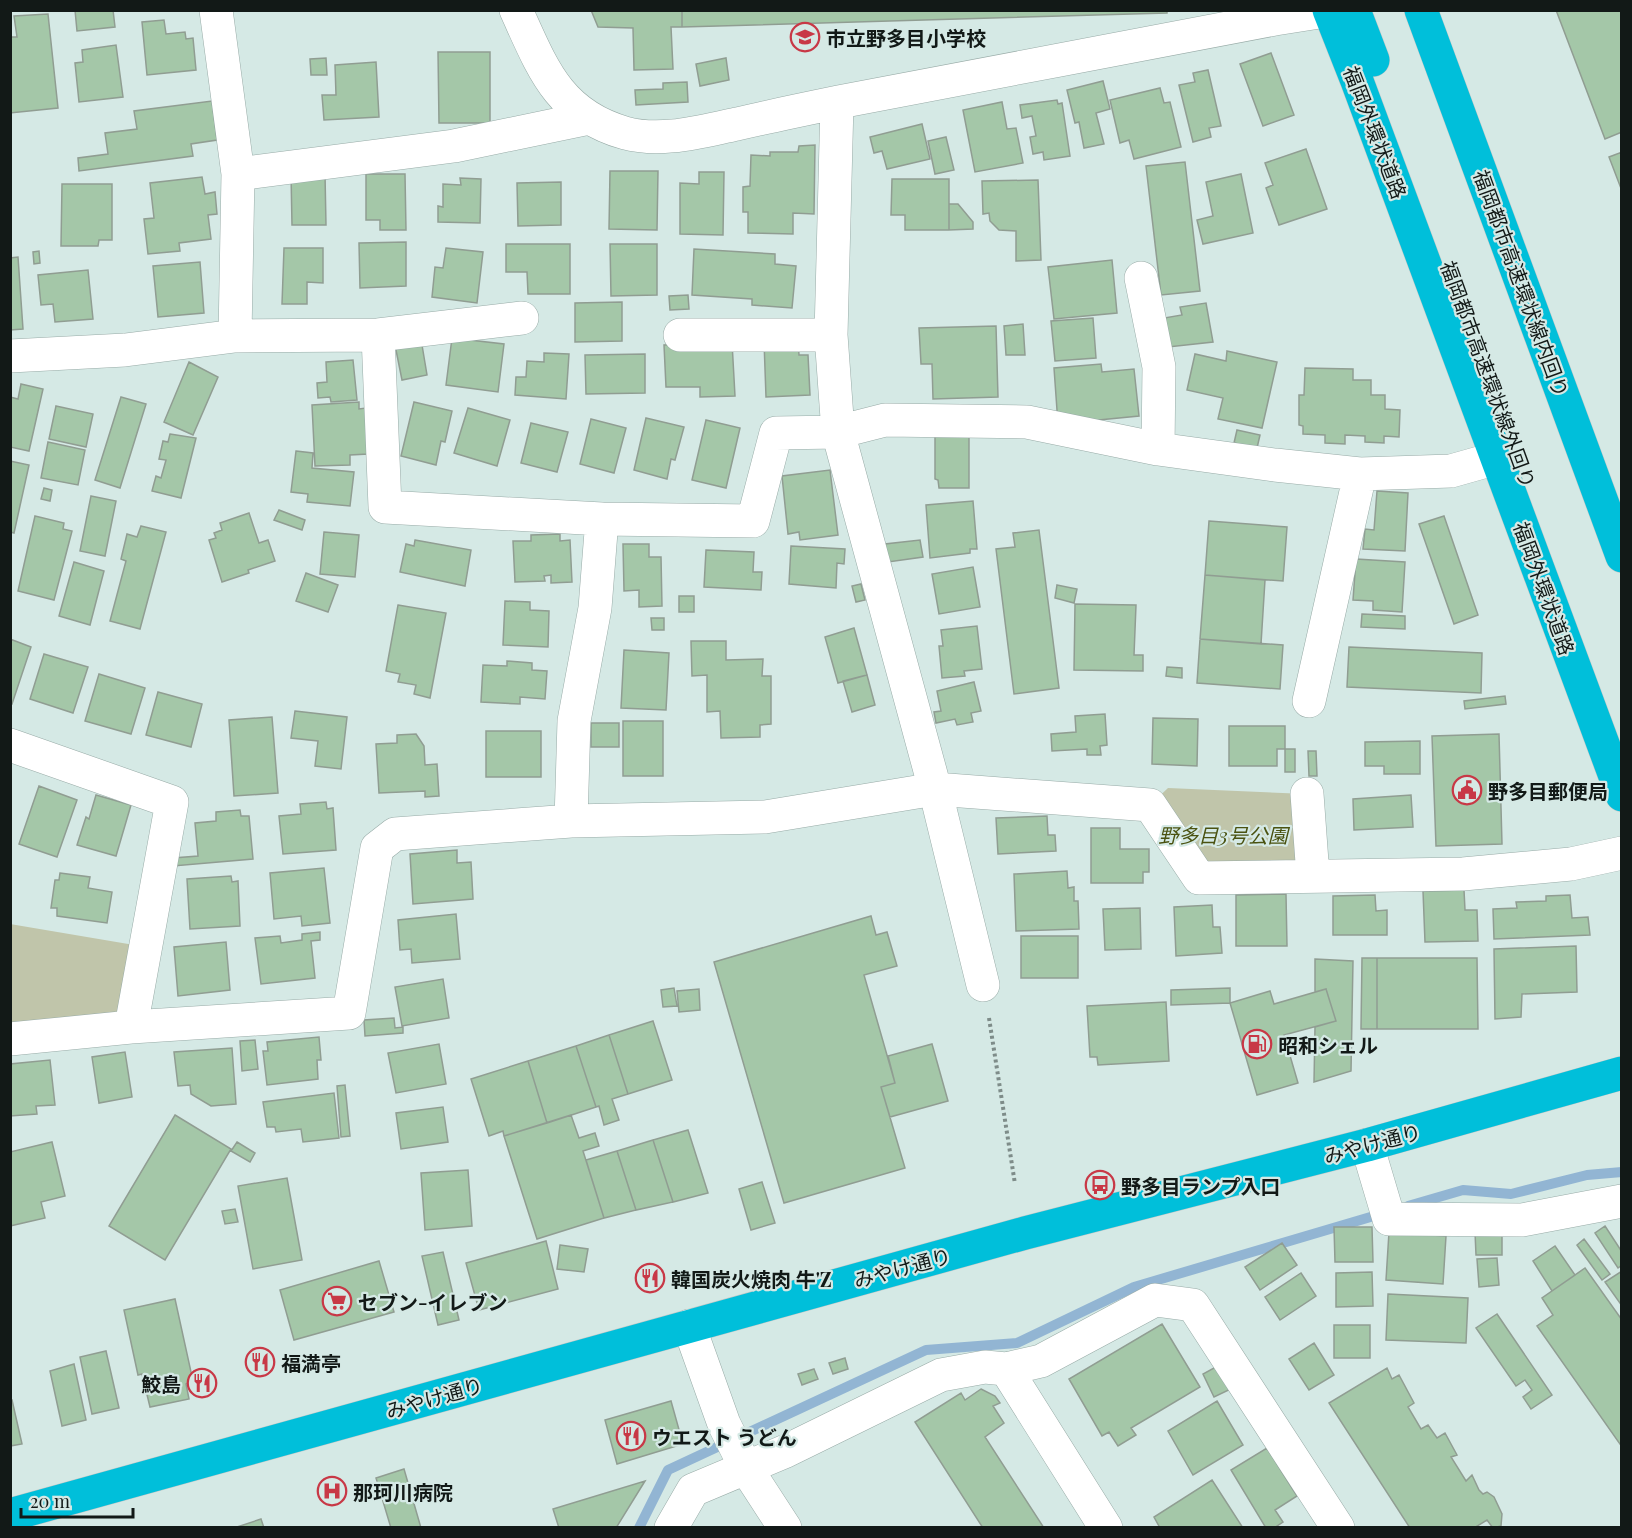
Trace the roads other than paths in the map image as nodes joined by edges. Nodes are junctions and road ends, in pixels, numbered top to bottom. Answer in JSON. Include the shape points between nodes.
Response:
{"nodes":[{"id":1,"x":216,"y":10,"type":"edge"},
{"id":2,"x":516,"y":10,"type":"edge"},
{"id":3,"x":1422,"y":10,"type":"edge"},
{"id":4,"x":1336,"y":11,"type":"edge"},
{"id":5,"x":837,"y":103,"type":"junction"},
{"id":6,"x":590,"y":118,"type":"junction"},
{"id":7,"x":238,"y":174,"type":"junction"},
{"id":8,"x":1141,"y":278,"type":"dead end"},
{"id":9,"x":522,"y":318,"type":"dead end"},
{"id":10,"x":378,"y":335,"type":"junction"},
{"id":11,"x":680,"y":335,"type":"dead end"},
{"id":12,"x":831,"y":335,"type":"junction"},
{"id":13,"x":235,"y":336,"type":"junction"},
{"id":14,"x":10,"y":356,"type":"edge"},
{"id":15,"x":838,"y":432,"type":"junction"},
{"id":16,"x":1158,"y":449,"type":"junction"},
{"id":17,"x":1497,"y":458,"type":"junction"},
{"id":18,"x":1360,"y":474,"type":"junction"},
{"id":19,"x":602,"y":519,"type":"junction"},
{"id":20,"x":1622,"y":536,"type":"edge"},
{"id":21,"x":1622,"y":556,"type":"edge"},
{"id":22,"x":1309,"y":701,"type":"dead end"},
{"id":23,"x":1622,"y":738,"type":"edge"},
{"id":24,"x":10,"y":745,"type":"edge"},
{"id":25,"x":934,"y":789,"type":"junction"},
{"id":26,"x":1307,"y":794,"type":"dead end"},
{"id":27,"x":1622,"y":795,"type":"edge"},
{"id":28,"x":571,"y":821,"type":"junction"},
{"id":29,"x":1622,"y":853,"type":"edge"},
{"id":30,"x":1313,"y":876,"type":"junction"},
{"id":31,"x":983,"y":985,"type":"road end"},
{"id":32,"x":131,"y":1028,"type":"junction"},
{"id":33,"x":10,"y":1039,"type":"edge"},
{"id":34,"x":1622,"y":1073,"type":"edge"},
{"id":35,"x":1367,"y":1145,"type":"junction"},
{"id":36,"x":1622,"y":1201,"type":"edge"},
{"id":37,"x":689,"y":1326,"type":"junction"},
{"id":38,"x":1006,"y":1370,"type":"junction"},
{"id":39,"x":746,"y":1468,"type":"junction"},
{"id":40,"x":10,"y":1515,"type":"edge"},
{"id":41,"x":671,"y":1527,"type":"edge"},
{"id":42,"x":785,"y":1527,"type":"edge"},
{"id":43,"x":1106,"y":1527,"type":"edge"},
{"id":44,"x":1338,"y":1527,"type":"edge"}],
"edges":[{"from":1,"to":7,"type":"street"},
{"from":2,"to":6,"type":"street","via":[[545,74],[564,98]]},
{"from":3,"to":20,"type":"highway"},
{"from":3,"to":21,"type":"highway","name":"福岡都市高速環状線内回り"},
{"from":4,"to":5,"type":"street","via":[[1263,21]]},
{"from":4,"to":17,"type":"highway","name":"福岡外環状道路"},
{"from":4,"to":23,"type":"highway","name":"福岡都市高速環状線外回り"},
{"from":5,"to":6,"type":"street","via":[[687,134],[657,136],[626,133]]},
{"from":5,"to":12,"type":"street"},
{"from":6,"to":7,"type":"street","via":[[454,146]]},
{"from":7,"to":13,"type":"street"},
{"from":8,"to":16,"type":"street","via":[[1159,367]]},
{"from":9,"to":10,"type":"street"},
{"from":10,"to":13,"type":"street"},
{"from":10,"to":19,"type":"street","via":[[385,507]]},
{"from":11,"to":12,"type":"street"},
{"from":12,"to":15,"type":"street"},
{"from":13,"to":14,"type":"street","via":[[125,350]]},
{"from":15,"to":16,"type":"street","via":[[885,420],[1027,422]]},
{"from":15,"to":19,"type":"street","via":[[776,433],[753,521]]},
{"from":15,"to":25,"type":"street"},
{"from":16,"to":18,"type":"street"},
{"from":17,"to":18,"type":"street","via":[[1450,471]]},
{"from":17,"to":27,"type":"highway","name":"福岡外環状道路"},
{"from":18,"to":22,"type":"street"},
{"from":19,"to":28,"type":"street","via":[[595,608],[574,721]]},
{"from":24,"to":32,"type":"street","via":[[172,802]]},
{"from":25,"to":28,"type":"street","via":[[765,817]]},
{"from":25,"to":30,"type":"street","via":[[1150,805],[1199,878]]},
{"from":25,"to":31,"type":"street"},
{"from":26,"to":30,"type":"street"},
{"from":28,"to":32,"type":"street","via":[[395,834],[377,848],[349,1013]]},
{"from":29,"to":30,"type":"street","via":[[1571,864],[1463,874]]},
{"from":32,"to":33,"type":"street"},
{"from":34,"to":35,"type":"highway","name":"みやけ通り"},
{"from":35,"to":36,"type":"street","via":[[1387,1212],[1522,1220]]},
{"from":35,"to":37,"type":"highway","name":"みやけ通り","via":[[1014,1236]]},
{"from":37,"to":39,"type":"street","via":[[724,1424]]},
{"from":37,"to":40,"type":"highway","name":"みやけ通り"},
{"from":38,"to":39,"type":"street","via":[[985,1367],[942,1375]]},
{"from":38,"to":43,"type":"street"},
{"from":38,"to":44,"type":"street","via":[[1041,1361],[1155,1300],[1193,1305]]},
{"from":39,"to":41,"type":"street","via":[[693,1490]]},
{"from":39,"to":42,"type":"street"}]}
